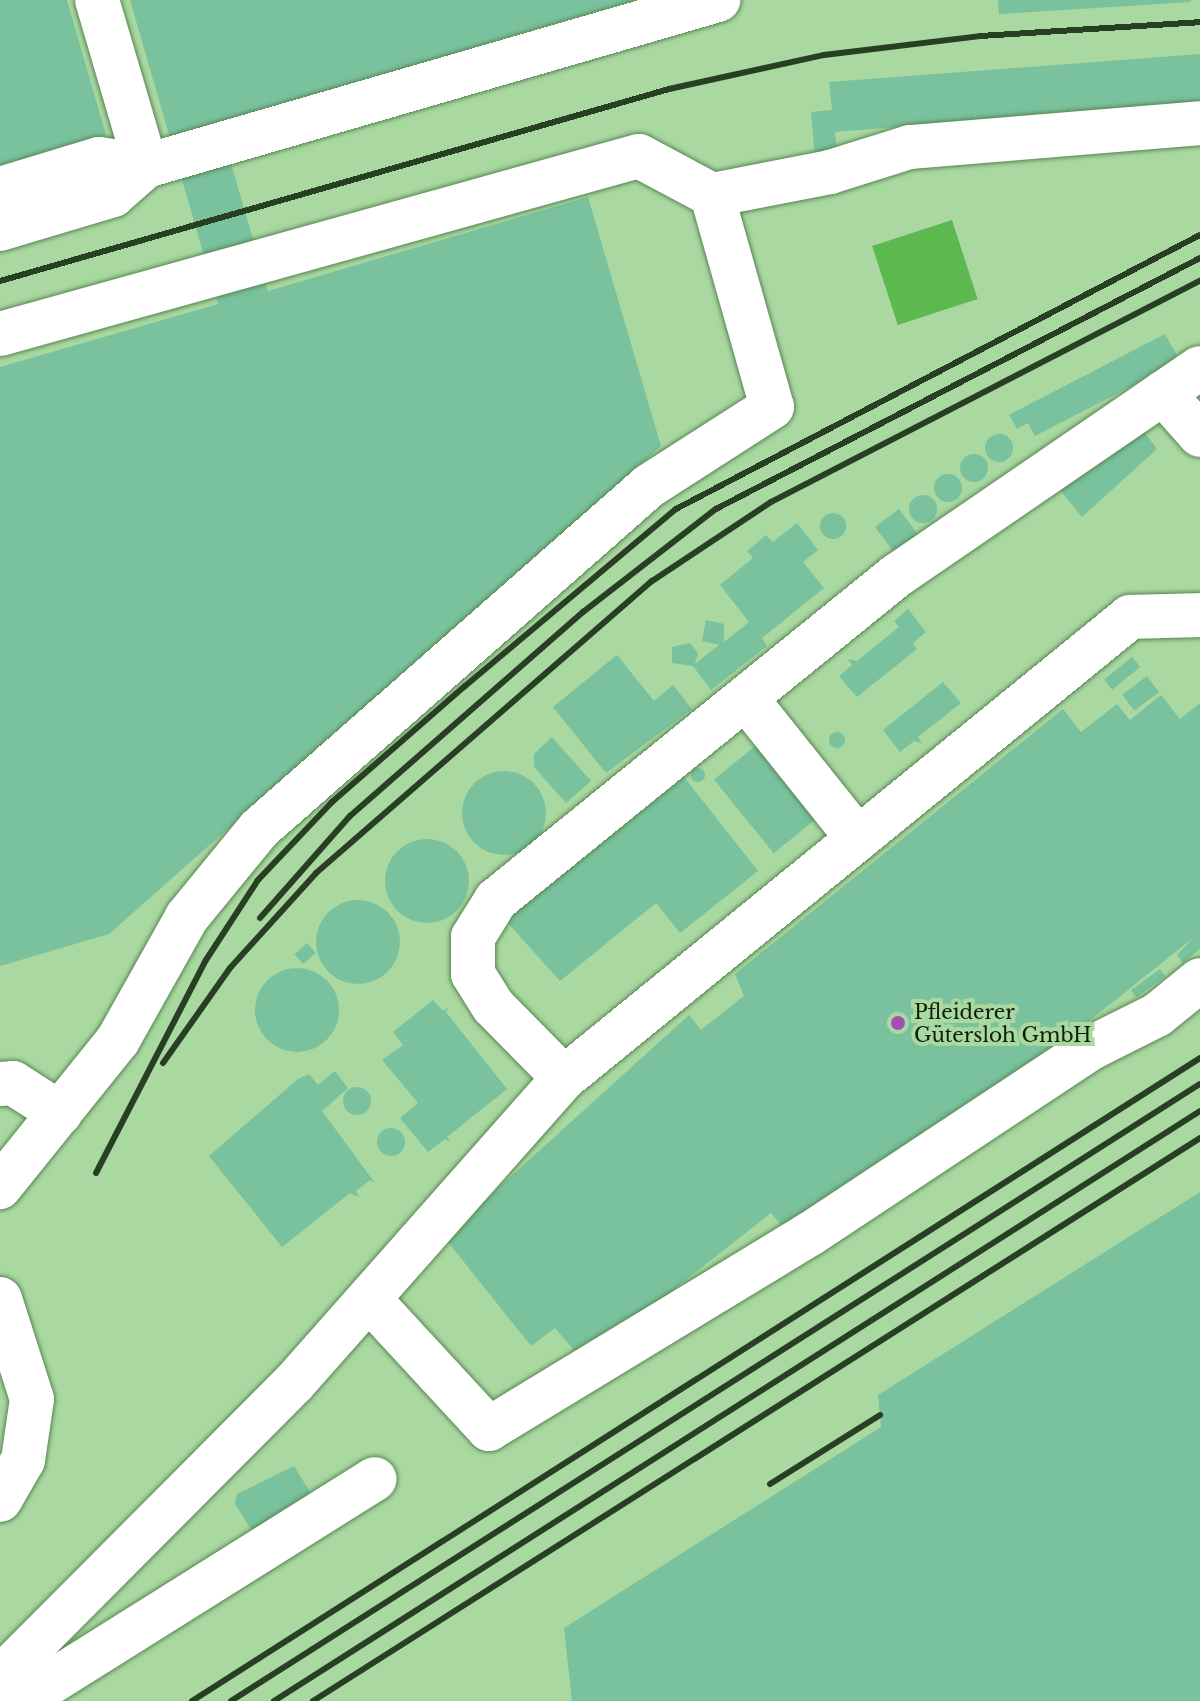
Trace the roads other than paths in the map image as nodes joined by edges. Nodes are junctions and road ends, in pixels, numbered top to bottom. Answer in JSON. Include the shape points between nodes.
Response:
{"nodes":[{"id":1,"x":97,"y":0,"type":"edge"},
{"id":2,"x":718,"y":0,"type":"edge"},
{"id":3,"x":1200,"y":123,"type":"edge"},
{"id":4,"x":146,"y":166,"type":"junction"},
{"id":5,"x":0,"y":189,"type":"edge"},
{"id":6,"x":712,"y":195,"type":"junction"},
{"id":7,"x":0,"y":229,"type":"edge"},
{"id":8,"x":0,"y":334,"type":"edge"},
{"id":9,"x":1200,"y":368,"type":"edge"},
{"id":10,"x":1163,"y":393,"type":"junction"},
{"id":11,"x":1200,"y":435,"type":"edge"},
{"id":12,"x":1200,"y":615,"type":"edge"},
{"id":13,"x":748,"y":701,"type":"junction"},
{"id":14,"x":858,"y":839,"type":"junction"},
{"id":15,"x":1200,"y":980,"type":"edge"},
{"id":16,"x":564,"y":1078,"type":"junction"},
{"id":17,"x":0,"y":1084,"type":"edge"},
{"id":18,"x":60,"y":1113,"type":"junction"},
{"id":19,"x":0,"y":1187,"type":"edge"},
{"id":20,"x":0,"y":1299,"type":"edge"},
{"id":21,"x":369,"y":1299,"type":"junction"},
{"id":22,"x":375,"y":1479,"type":"dead end"},
{"id":23,"x":0,"y":1500,"type":"edge"},
{"id":24,"x":0,"y":1678,"type":"edge"},
{"id":25,"x":0,"y":1696,"type":"edge"}],
"edges":[{"from":1,"to":4,"type":"lane"},
{"from":2,"to":4,"type":"lane"},
{"from":3,"to":6,"type":"lane","via":[[910,147],[830,172]]},
{"from":4,"to":5,"type":"lane","via":[[99,159]]},
{"from":4,"to":7,"type":"lane","via":[[113,195]]},
{"from":6,"to":8,"type":"lane","via":[[639,156]]},
{"from":6,"to":18,"type":"lane","via":[[772,407],[649,486],[259,829],[187,917],[118,1040]]},
{"from":9,"to":10,"type":"lane"},
{"from":10,"to":11,"type":"lane"},
{"from":10,"to":13,"type":"lane","via":[[896,576]]},
{"from":12,"to":14,"type":"lane","via":[[1130,617]]},
{"from":13,"to":14,"type":"lane"},
{"from":13,"to":16,"type":"lane","via":[[496,900],[473,937],[473,974],[493,1006]]},
{"from":14,"to":16,"type":"lane"},
{"from":15,"to":21,"type":"lane","via":[[1157,1015],[1091,1048],[810,1234],[489,1429]]},
{"from":16,"to":21,"type":"lane"},
{"from":17,"to":18,"type":"lane","via":[[13,1083]]},
{"from":18,"to":19,"type":"lane"},
{"from":20,"to":23,"type":"lane","via":[[32,1399],[23,1460]]},
{"from":21,"to":24,"type":"lane","via":[[294,1383]]},
{"from":22,"to":25,"type":"lane","via":[[40,1689]]}]}
